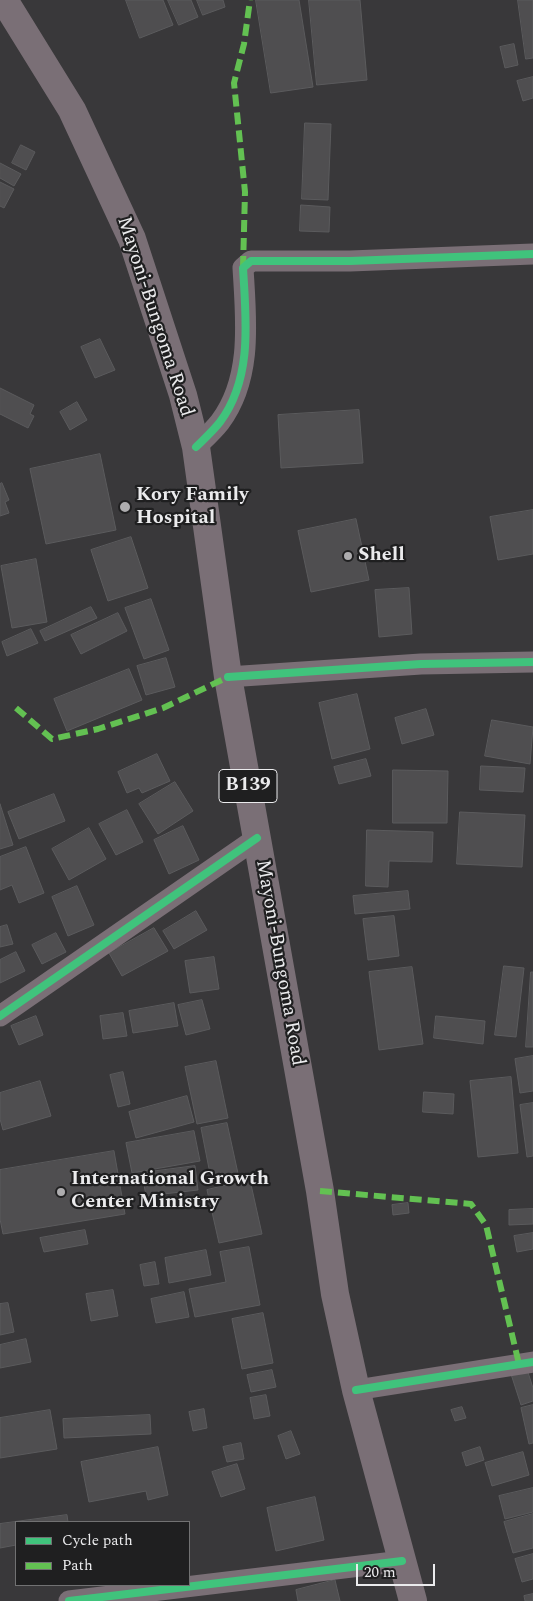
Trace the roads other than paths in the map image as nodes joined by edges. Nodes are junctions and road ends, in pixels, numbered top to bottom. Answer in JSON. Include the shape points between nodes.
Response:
{"nodes":[{"id":1,"x":4,"y":0,"type":"edge"},
{"id":2,"x":533,"y":254,"type":"edge"},
{"id":3,"x":196,"y":446,"type":"junction"},
{"id":4,"x":533,"y":662,"type":"edge"},
{"id":5,"x":228,"y":677,"type":"junction"},
{"id":6,"x":257,"y":838,"type":"junction"},
{"id":7,"x":0,"y":1016,"type":"edge"},
{"id":8,"x":533,"y":1362,"type":"edge"},
{"id":9,"x":356,"y":1390,"type":"junction"},
{"id":10,"x":402,"y":1561,"type":"junction"},
{"id":11,"x":69,"y":1601,"type":"edge"},
{"id":12,"x":413,"y":1601,"type":"edge"}],
"edges":[{"from":1,"to":3,"type":"main road","name":"Mayoni-Bungoma Road","number":"B139","via":[[72,110],[132,239],[183,395]]},
{"from":2,"to":3,"type":"street","via":[[251,261],[244,268],[246,338],[239,385],[221,421]]},
{"from":3,"to":5,"type":"main road","name":"Mayoni-Bungoma Road","number":"B139"},
{"from":4,"to":5,"type":"street","via":[[421,664]]},
{"from":5,"to":6,"type":"main road","name":"Mayoni-Bungoma Road","number":"B139"},
{"from":6,"to":7,"type":"street"},
{"from":6,"to":9,"type":"main road","name":"Mayoni-Bungoma Road","number":"B139","via":[[320,1191],[335,1294]]},
{"from":8,"to":9,"type":"street"},
{"from":9,"to":10,"type":"main road","name":"Mayoni-Bungoma Road","number":"B139"},
{"from":10,"to":11,"type":"street"},
{"from":10,"to":12,"type":"main road","name":"Mayoni-Bungoma Road","number":"B139"}]}
